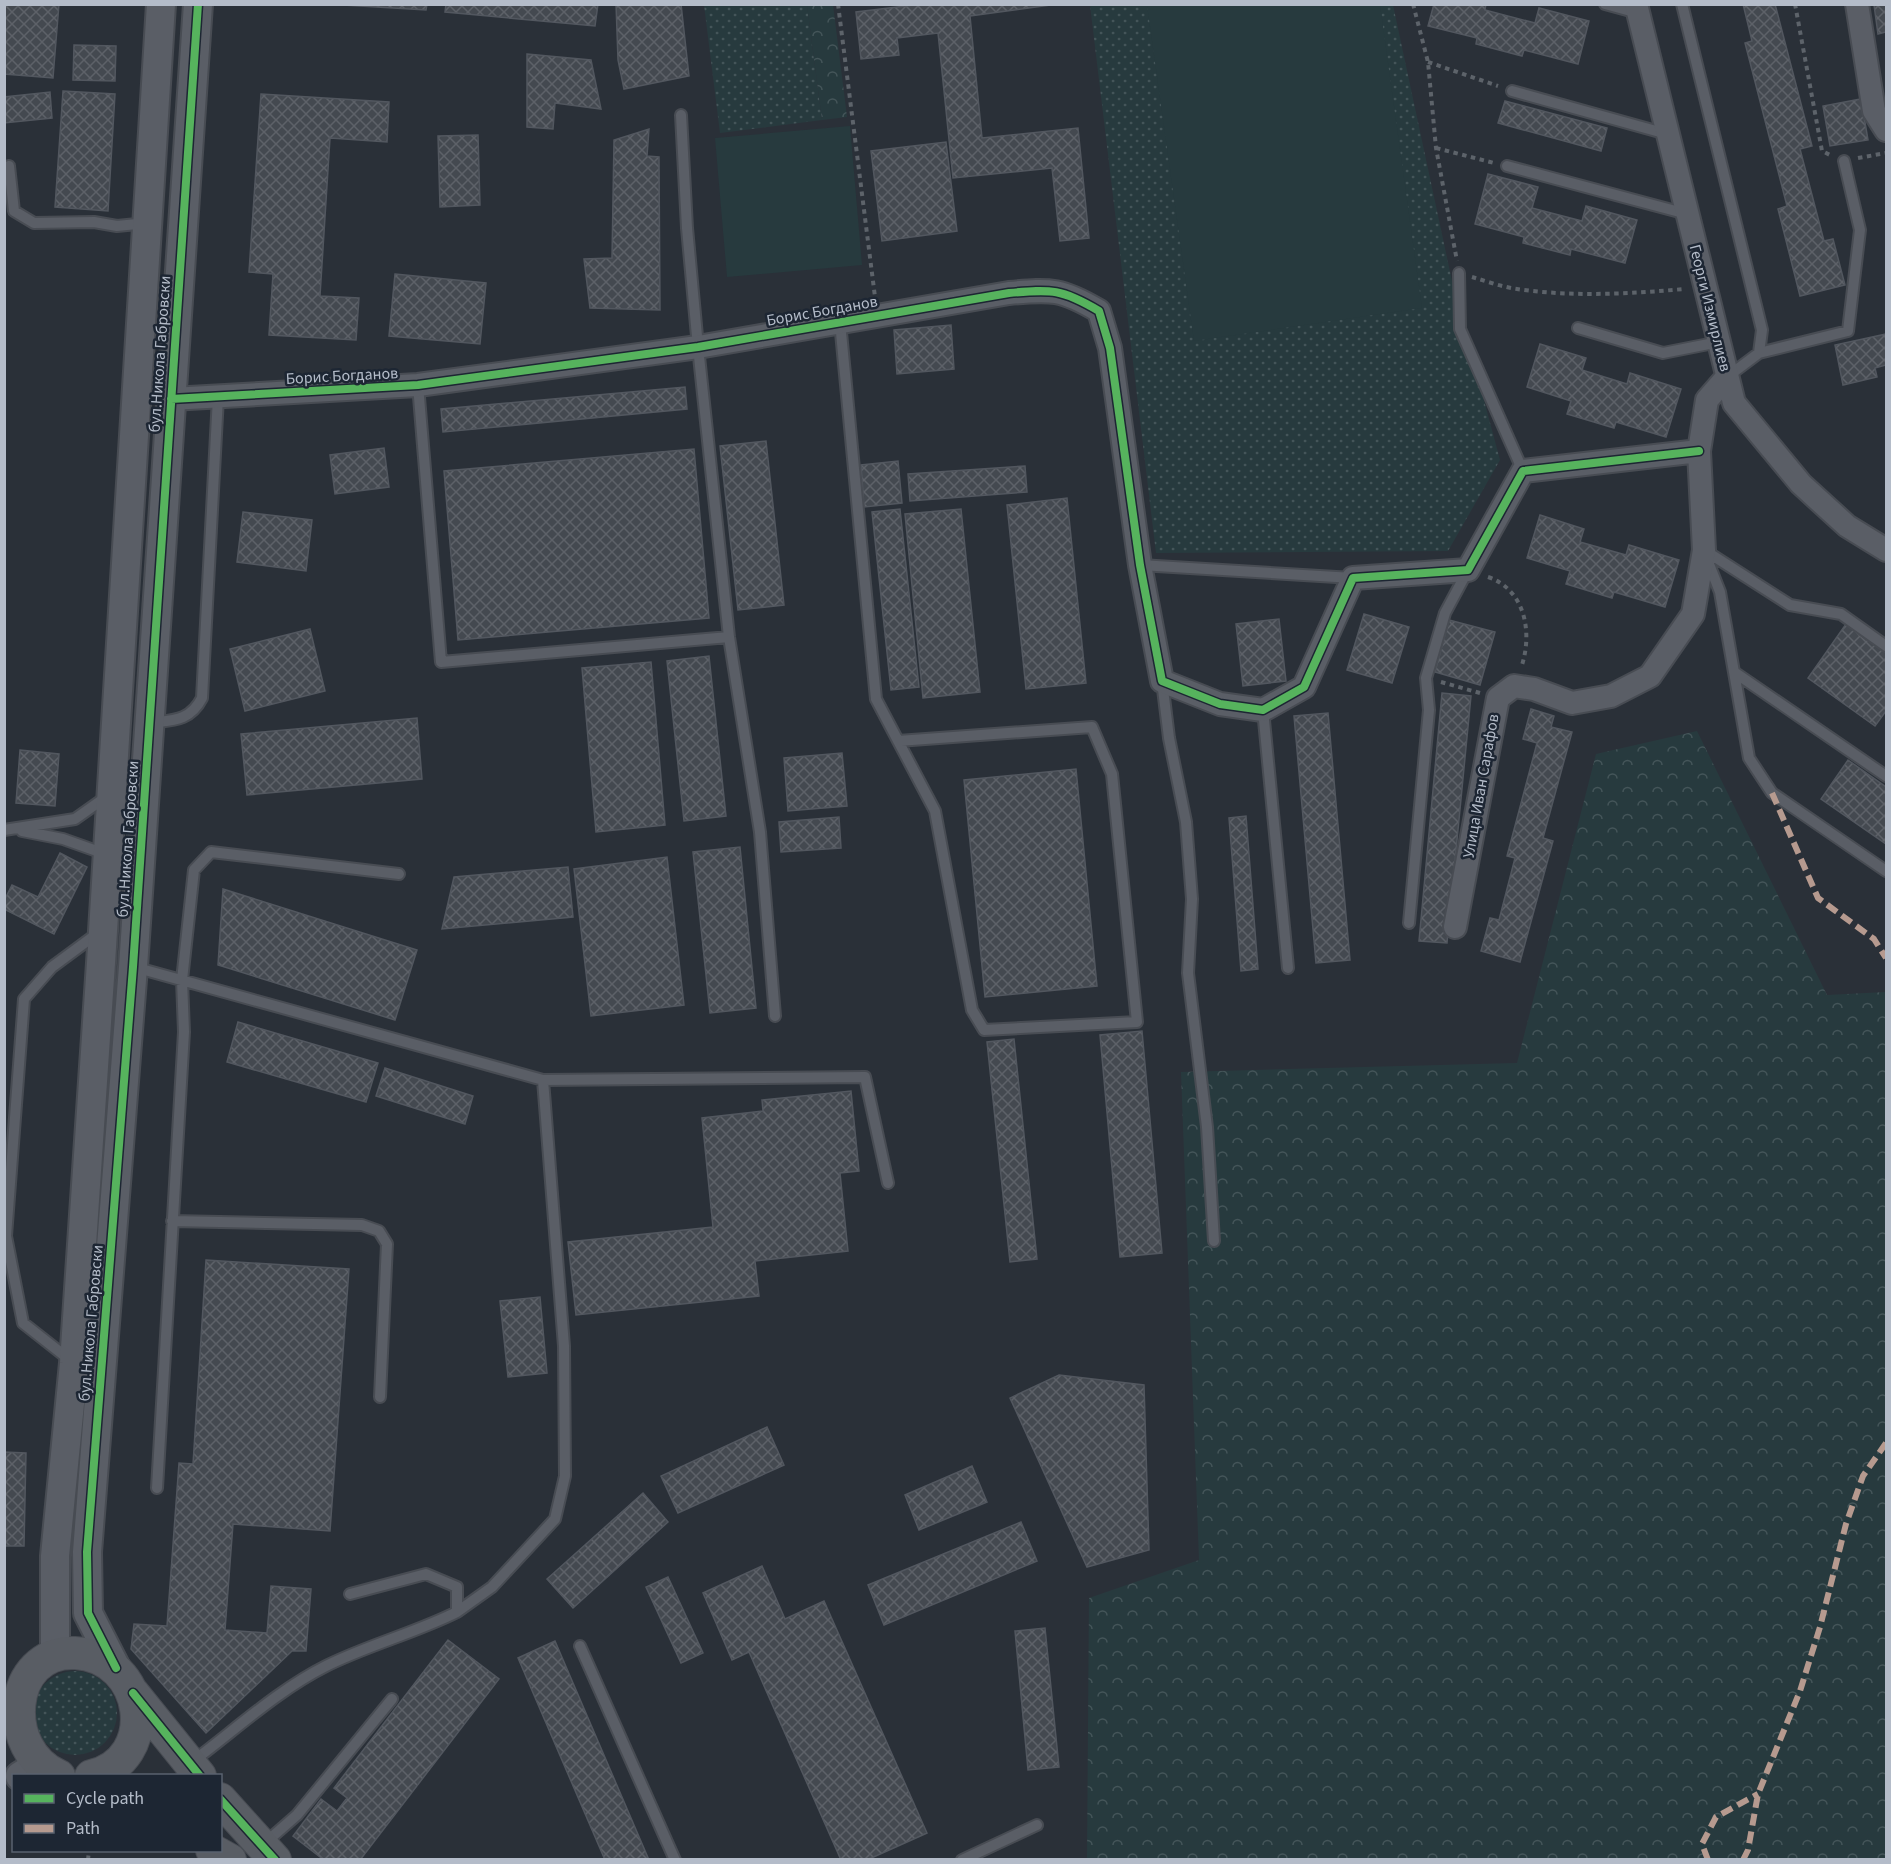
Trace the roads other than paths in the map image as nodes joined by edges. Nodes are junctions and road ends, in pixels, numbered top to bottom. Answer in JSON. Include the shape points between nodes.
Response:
{"nodes":[{"id":1,"x":161,"y":4,"type":"edge"},
{"id":2,"x":198,"y":4,"type":"edge"},
{"id":3,"x":1605,"y":4,"type":"edge"},
{"id":4,"x":1682,"y":4,"type":"edge"},
{"id":5,"x":1857,"y":4,"type":"edge"},
{"id":6,"x":1637,"y":9,"type":"edge"},
{"id":7,"x":1512,"y":91,"type":"road end"},
{"id":8,"x":681,"y":115,"type":"dead end"},
{"id":9,"x":1887,"y":130,"type":"edge"},
{"id":10,"x":1668,"y":134,"type":"junction"},
{"id":11,"x":1844,"y":160,"type":"road end"},
{"id":12,"x":9,"y":166,"type":"dead end"},
{"id":13,"x":1507,"y":166,"type":"road end"},
{"id":14,"x":1687,"y":214,"type":"junction"},
{"id":15,"x":147,"y":223,"type":"junction"},
{"id":16,"x":1460,"y":273,"type":"road end"},
{"id":17,"x":840,"y":322,"type":"junction"},
{"id":18,"x":1578,"y":328,"type":"dead end"},
{"id":19,"x":1719,"y":342,"type":"junction"},
{"id":20,"x":698,"y":347,"type":"junction"},
{"id":21,"x":1759,"y":353,"type":"junction"},
{"id":22,"x":1727,"y":377,"type":"junction"},
{"id":23,"x":418,"y":385,"type":"junction"},
{"id":24,"x":219,"y":397,"type":"junction"},
{"id":25,"x":171,"y":399,"type":"junction"},
{"id":26,"x":1699,"y":451,"type":"junction"},
{"id":27,"x":1523,"y":471,"type":"junction"},
{"id":28,"x":1704,"y":550,"type":"junction"},
{"id":29,"x":1887,"y":550,"type":"edge"},
{"id":30,"x":1140,"y":565,"type":"junction"},
{"id":31,"x":1468,"y":570,"type":"junction"},
{"id":32,"x":1353,"y":578,"type":"junction"},
{"id":33,"x":729,"y":638,"type":"junction"},
{"id":34,"x":1887,"y":646,"type":"edge"},
{"id":35,"x":1734,"y":672,"type":"junction"},
{"id":36,"x":1161,"y":681,"type":"junction"},
{"id":37,"x":1263,"y":710,"type":"junction"},
{"id":38,"x":150,"y":723,"type":"junction"},
{"id":39,"x":898,"y":741,"type":"junction"},
{"id":40,"x":1887,"y":776,"type":"edge"},
{"id":41,"x":111,"y":793,"type":"junction"},
{"id":42,"x":9,"y":830,"type":"edge"},
{"id":43,"x":108,"y":855,"type":"junction"},
{"id":44,"x":1887,"y":871,"type":"edge"},
{"id":45,"x":399,"y":874,"type":"dead end"},
{"id":46,"x":1409,"y":923,"type":"dead end"},
{"id":47,"x":1455,"y":927,"type":"dead end"},
{"id":48,"x":103,"y":929,"type":"junction"},
{"id":49,"x":134,"y":967,"type":"junction"},
{"id":50,"x":1288,"y":968,"type":"dead end"},
{"id":51,"x":182,"y":980,"type":"junction"},
{"id":52,"x":775,"y":1017,"type":"dead end"},
{"id":53,"x":543,"y":1080,"type":"junction"},
{"id":54,"x":888,"y":1183,"type":"dead end"},
{"id":55,"x":172,"y":1221,"type":"junction"},
{"id":56,"x":1215,"y":1240,"type":"dead end"},
{"id":57,"x":74,"y":1363,"type":"junction"},
{"id":58,"x":380,"y":1397,"type":"dead end"},
{"id":59,"x":157,"y":1488,"type":"dead end"},
{"id":60,"x":350,"y":1594,"type":"dead end"},
{"id":61,"x":457,"y":1612,"type":"junction"},
{"id":62,"x":580,"y":1646,"type":"dead end"},
{"id":63,"x":125,"y":1681,"type":"junction"},
{"id":64,"x":392,"y":1699,"type":"dead end"},
{"id":65,"x":18,"y":1702,"type":"edge"},
{"id":66,"x":195,"y":1770,"type":"edge"},
{"id":67,"x":42,"y":1774,"type":"edge"},
{"id":68,"x":95,"y":1774,"type":"edge"},
{"id":69,"x":222,"y":1801,"type":"edge"},
{"id":70,"x":1037,"y":1825,"type":"dead end"},
{"id":71,"x":214,"y":1852,"type":"edge"},
{"id":72,"x":269,"y":1852,"type":"edge"},
{"id":73,"x":230,"y":1860,"type":"edge"},
{"id":74,"x":675,"y":1860,"type":"edge"},
{"id":75,"x":962,"y":1860,"type":"edge"}],
"edges":[{"from":1,"to":15,"type":"street","name":"бул.Никола Габровски"},
{"from":2,"to":25,"type":"street","name":"бул.Никола Габровски"},
{"from":3,"to":6,"type":"lane"},
{"from":4,"to":21,"type":"lane","via":[[1762,330]]},
{"from":5,"to":9,"type":"street","via":[[1874,111]]},
{"from":6,"to":10,"type":"street","name":"Георги Измирлиев"},
{"from":7,"to":10,"type":"lane"},
{"from":8,"to":20,"type":"lane"},
{"from":10,"to":14,"type":"street","name":"Георги Измирлиев"},
{"from":11,"to":21,"type":"lane","via":[[1860,230],[1848,331]]},
{"from":12,"to":15,"type":"lane","via":[[14,211],[34,223]]},
{"from":13,"to":14,"type":"lane"},
{"from":14,"to":19,"type":"street","name":"Георги Измирлиев"},
{"from":15,"to":41,"type":"street","name":"бул.Никола Габровски"},
{"from":16,"to":27,"type":"lane","via":[[1460,329]]},
{"from":17,"to":20,"type":"street","name":"Борис Богданов"},
{"from":17,"to":30,"type":"street","name":"Борис Богданов","via":[[1035,290],[1069,293],[1100,311],[1110,348]]},
{"from":17,"to":39,"type":"lane","via":[[876,699]]},
{"from":18,"to":19,"type":"lane","via":[[1663,353]]},
{"from":19,"to":22,"type":"street","name":"Георги Измирлиев"},
{"from":20,"to":23,"type":"street","name":"Борис Богданов"},
{"from":20,"to":33,"type":"lane"},
{"from":21,"to":22,"type":"lane"},
{"from":22,"to":26,"type":"street","via":[[1707,400]]},
{"from":22,"to":29,"type":"street","name":"Георги Измирлиев","via":[[1734,403],[1802,484],[1847,526]]},
{"from":23,"to":24,"type":"street","name":"Борис Богданов"},
{"from":23,"to":33,"type":"lane","via":[[441,662]]},
{"from":24,"to":25,"type":"street","name":"Борис Богданов"},
{"from":24,"to":38,"type":"lane","via":[[202,698],[196,710],[183,719]]},
{"from":25,"to":38,"type":"street","name":"бул.Никола Габровски"},
{"from":26,"to":27,"type":"street"},
{"from":26,"to":28,"type":"street"},
{"from":27,"to":31,"type":"street"},
{"from":28,"to":34,"type":"lane","via":[[1790,605],[1841,614]]},
{"from":28,"to":35,"type":"lane","via":[[1720,592]]},
{"from":28,"to":47,"type":"street","name":"Улица Иван Сарафов","via":[[1693,614],[1650,676],[1611,696],[1572,703],[1534,689],[1506,692]]},
{"from":30,"to":32,"type":"lane"},
{"from":30,"to":36,"type":"street","name":"Борис Богданов"},
{"from":31,"to":32,"type":"street"},
{"from":31,"to":46,"type":"lane","via":[[1445,613],[1426,678],[1429,710]]},
{"from":32,"to":37,"type":"street","via":[[1304,687]]},
{"from":33,"to":52,"type":"lane","via":[[760,832]]},
{"from":35,"to":40,"type":"lane"},
{"from":35,"to":44,"type":"lane","via":[[1749,758],[1772,793]]},
{"from":36,"to":37,"type":"street","via":[[1220,704]]},
{"from":36,"to":56,"type":"lane","via":[[1186,822],[1192,899],[1188,973],[1207,1127]]},
{"from":37,"to":50,"type":"lane"},
{"from":38,"to":49,"type":"street","name":"бул.Никола Габровски"},
{"from":39,"to":39,"type":"lane","via":[[1092,728],[1112,774],[1137,1022],[984,1030],[972,1010],[935,811]]},
{"from":41,"to":42,"type":"lane","via":[[75,819]]},
{"from":41,"to":43,"type":"street","name":"бул.Никола Габровски"},
{"from":42,"to":43,"type":"lane","via":[[63,839]]},
{"from":43,"to":48,"type":"street","name":"бул.Никола Габровски"},
{"from":45,"to":51,"type":"lane","via":[[211,852],[194,870]]},
{"from":48,"to":57,"type":"street","name":"бул.Никола Габровски"},
{"from":48,"to":57,"type":"lane","via":[[52,968],[24,999],[6,1236],[23,1323]]},
{"from":49,"to":51,"type":"lane"},
{"from":49,"to":63,"type":"street","name":"бул.Никола Габровски","via":[[87,1552],[88,1613]]},
{"from":51,"to":53,"type":"lane"},
{"from":51,"to":55,"type":"lane","via":[[184,1032]]},
{"from":53,"to":54,"type":"lane","via":[[865,1077]]},
{"from":53,"to":61,"type":"lane","via":[[564,1346],[565,1476],[555,1519],[492,1587]]},
{"from":55,"to":58,"type":"lane","via":[[362,1225],[379,1231],[387,1244]]},
{"from":55,"to":59,"type":"lane"},
{"from":57,"to":65,"type":"street","name":"бул.Никола Габровски","via":[[55,1556]]},
{"from":60,"to":61,"type":"lane","via":[[426,1574],[458,1587]]},
{"from":61,"to":66,"type":"lane","via":[[326,1666],[292,1687]]},
{"from":62,"to":74,"type":"lane"},
{"from":63,"to":65,"type":"main road","via":[[92,1655],[73,1653]]},
{"from":63,"to":66,"type":"main road"},
{"from":63,"to":68,"type":"main road","via":[[137,1716],[133,1740],[112,1766]]},
{"from":64,"to":72,"type":"lane"},
{"from":65,"to":67,"type":"main road","via":[[32,1761]]},
{"from":69,"to":72,"type":"main road"},
{"from":70,"to":75,"type":"lane"},
{"from":71,"to":73,"type":"main road"}]}
